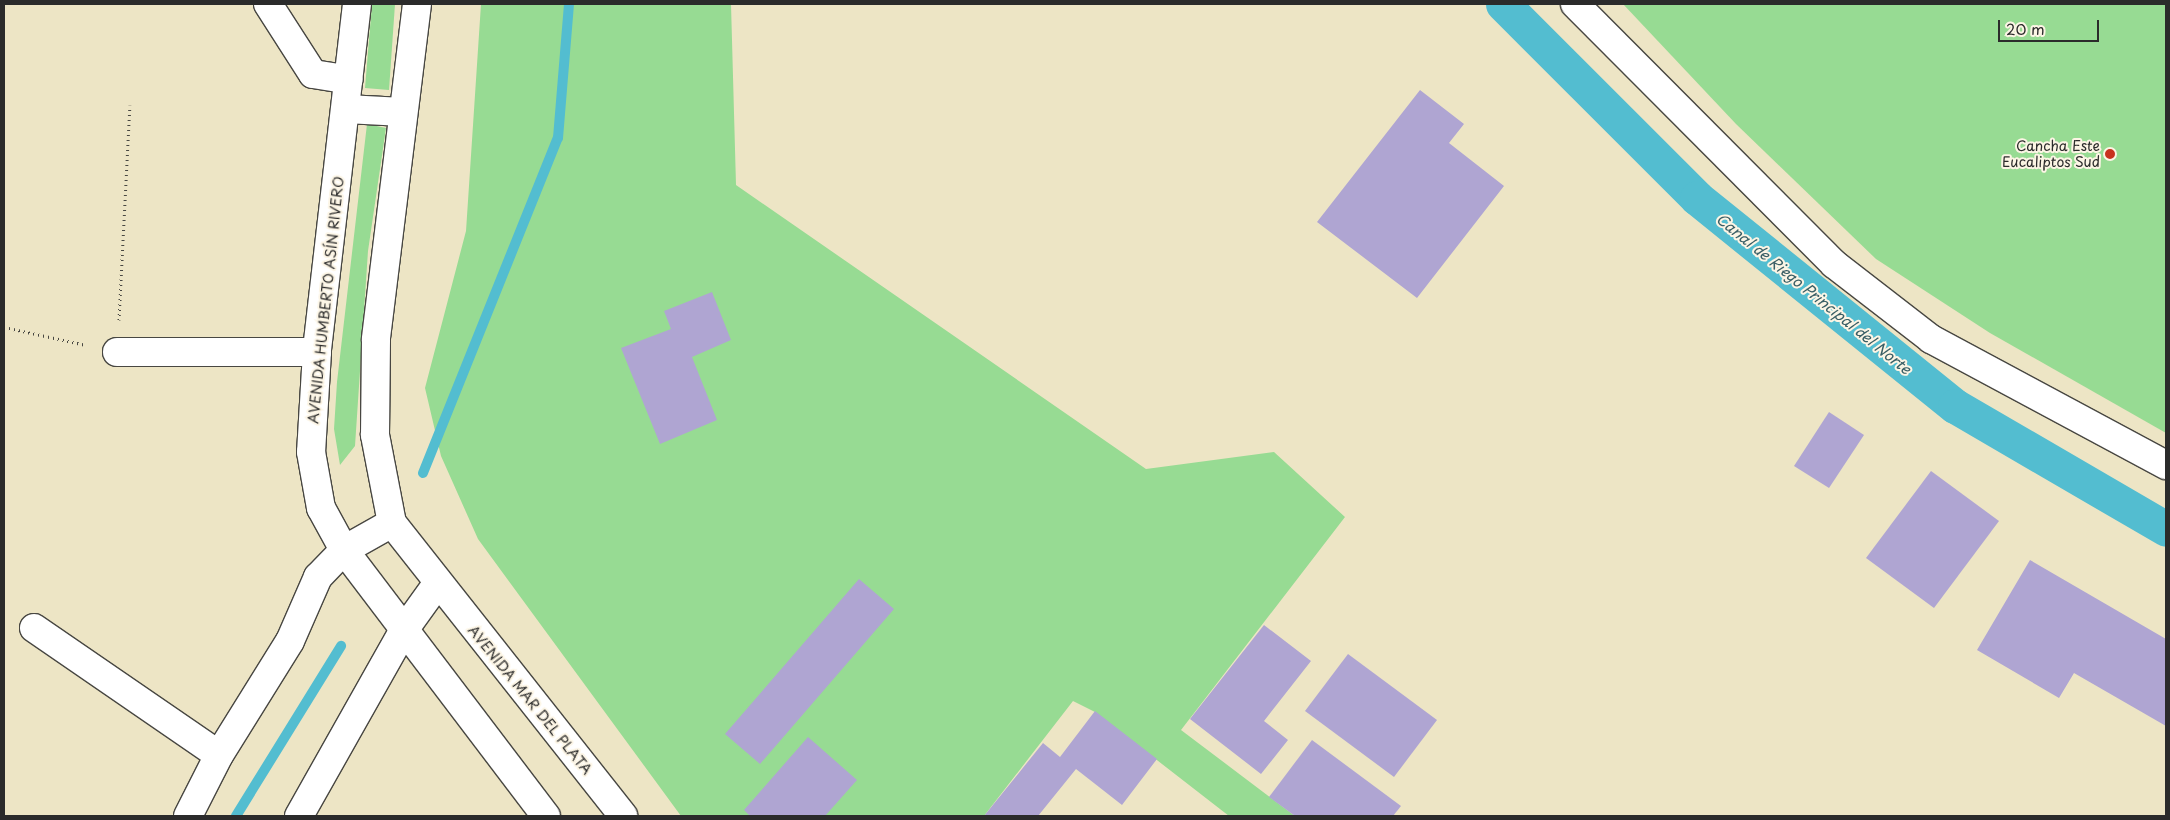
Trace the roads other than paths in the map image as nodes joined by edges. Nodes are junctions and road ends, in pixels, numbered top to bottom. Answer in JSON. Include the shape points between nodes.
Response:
{"nodes":[{"id":1,"x":268,"y":4,"type":"edge"},
{"id":2,"x":358,"y":4,"type":"edge"},
{"id":3,"x":417,"y":4,"type":"edge"},
{"id":4,"x":1575,"y":4,"type":"edge"},
{"id":5,"x":350,"y":80,"type":"junction"},
{"id":6,"x":346,"y":109,"type":"junction"},
{"id":7,"x":403,"y":112,"type":"junction"},
{"id":8,"x":117,"y":352,"type":"road end"},
{"id":9,"x":317,"y":352,"type":"junction"},
{"id":10,"x":2166,"y":465,"type":"edge"},
{"id":11,"x":392,"y":523,"type":"junction"},
{"id":12,"x":344,"y":550,"type":"junction"},
{"id":13,"x":438,"y":584,"type":"junction"},
{"id":14,"x":34,"y":628,"type":"dead end"},
{"id":15,"x":404,"y":630,"type":"junction"},
{"id":16,"x":218,"y":755,"type":"junction"},
{"id":17,"x":188,"y":816,"type":"edge"},
{"id":18,"x":299,"y":816,"type":"edge"},
{"id":19,"x":546,"y":816,"type":"edge"},
{"id":20,"x":623,"y":816,"type":"edge"}],
"edges":[{"from":1,"to":5,"type":"street","via":[[312,74]]},
{"from":2,"to":5,"type":"street","name":"AVENIDA HUMBERTO ASÍN RIVERO"},
{"from":3,"to":7,"type":"street"},
{"from":4,"to":10,"type":"street","via":[[1834,264],[1931,339]]},
{"from":5,"to":6,"type":"street","name":"AVENIDA HUMBERTO ASÍN RIVERO"},
{"from":6,"to":7,"type":"street"},
{"from":6,"to":9,"type":"street","name":"AVENIDA HUMBERTO ASÍN RIVERO"},
{"from":7,"to":11,"type":"street","via":[[376,340],[375,435]]},
{"from":8,"to":9,"type":"street"},
{"from":9,"to":12,"type":"street","name":"AVENIDA HUMBERTO ASÍN RIVERO","via":[[311,452],[322,508]]},
{"from":11,"to":12,"type":"street"},
{"from":11,"to":13,"type":"street"},
{"from":12,"to":15,"type":"street","name":"AVENIDA HUMBERTO ASÍN RIVERO"},
{"from":12,"to":16,"type":"street","via":[[318,576],[290,641]]},
{"from":13,"to":15,"type":"street"},
{"from":13,"to":20,"type":"street","name":"AVENIDA MAR DEL PLATA"},
{"from":14,"to":16,"type":"street"},
{"from":15,"to":18,"type":"street"},
{"from":15,"to":19,"type":"street"},
{"from":16,"to":17,"type":"street"}]}
